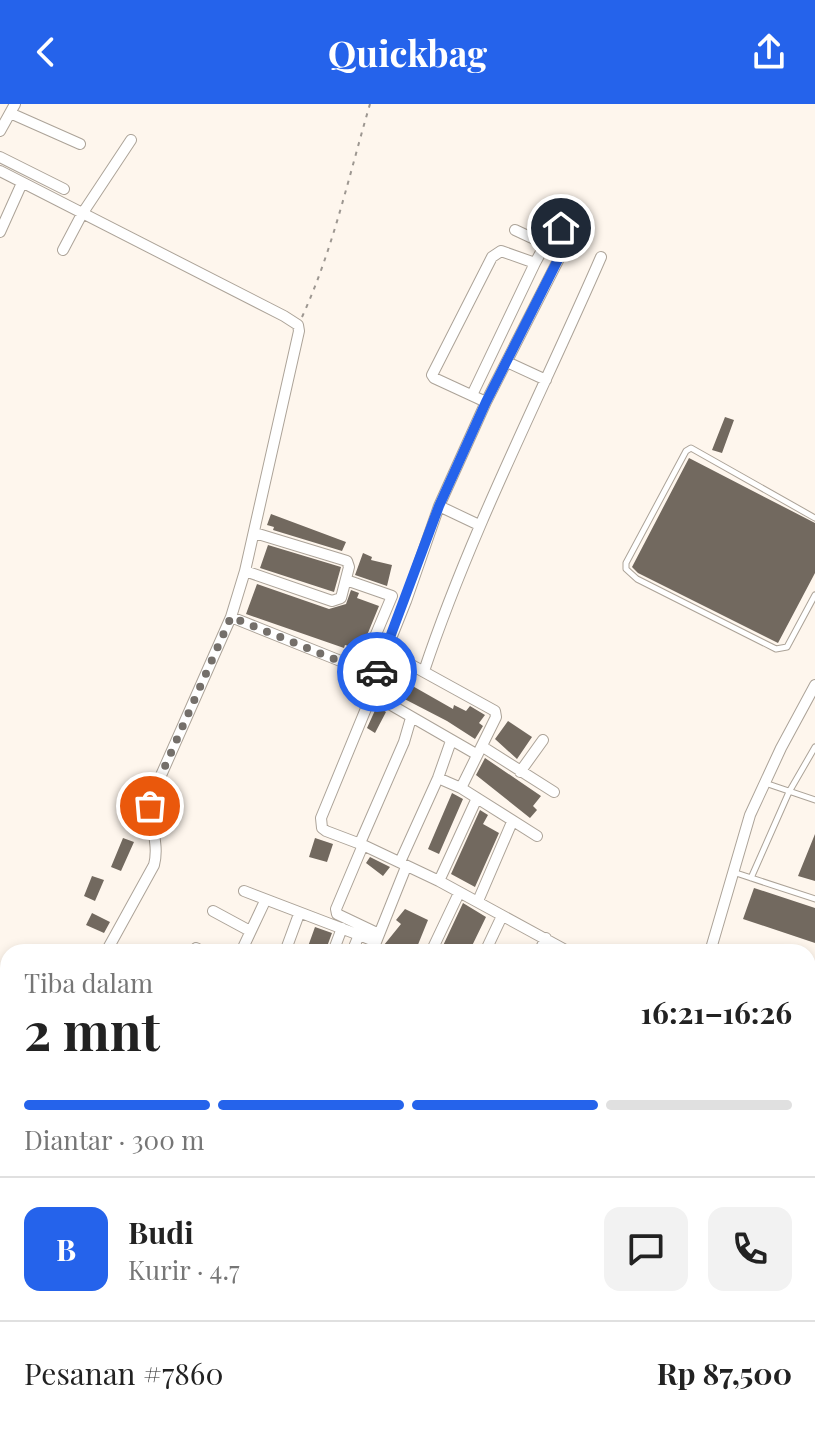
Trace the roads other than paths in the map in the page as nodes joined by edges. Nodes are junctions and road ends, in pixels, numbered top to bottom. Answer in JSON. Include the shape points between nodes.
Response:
{"nodes":[{"id":1,"x":12,"y":108,"type":"edge"},
{"id":2,"x":0,"y":131,"type":"edge"},
{"id":3,"x":131,"y":140,"type":"dead end"},
{"id":4,"x":80,"y":144,"type":"dead end"},
{"id":5,"x":0,"y":157,"type":"edge"},
{"id":6,"x":0,"y":171,"type":"edge"},
{"id":7,"x":22,"y":183,"type":"junction"},
{"id":8,"x":64,"y":189,"type":"dead end"},
{"id":9,"x":82,"y":214,"type":"junction"},
{"id":10,"x":515,"y":230,"type":"dead end"},
{"id":11,"x":0,"y":232,"type":"edge"},
{"id":12,"x":545,"y":244,"type":"junction"},
{"id":13,"x":63,"y":250,"type":"dead end"},
{"id":14,"x":601,"y":257,"type":"dead end"},
{"id":15,"x":535,"y":263,"type":"junction"},
{"id":16,"x":507,"y":362,"type":"junction"},
{"id":17,"x":546,"y":380,"type":"junction"},
{"id":18,"x":472,"y":395,"type":"junction"},
{"id":19,"x":486,"y":402,"type":"junction"},
{"id":20,"x":439,"y":506,"type":"junction"},
{"id":21,"x":815,"y":518,"type":"edge"},
{"id":22,"x":479,"y":525,"type":"junction"},
{"id":23,"x":255,"y":533,"type":"junction"},
{"id":24,"x":245,"y":571,"type":"junction"},
{"id":25,"x":346,"y":580,"type":"junction"},
{"id":26,"x":815,"y":595,"type":"edge"},
{"id":27,"x":231,"y":617,"type":"junction"},
{"id":28,"x":386,"y":651,"type":"junction"},
{"id":29,"x":361,"y":670,"type":"junction"},
{"id":30,"x":424,"y":671,"type":"junction"},
{"id":31,"x":815,"y":685,"type":"edge"},
{"id":32,"x":372,"y":690,"type":"junction"},
{"id":33,"x":411,"y":718,"type":"junction"},
{"id":34,"x":543,"y":740,"type":"dead end"},
{"id":35,"x":451,"y":741,"type":"junction"},
{"id":36,"x":815,"y":747,"type":"edge"},
{"id":37,"x":480,"y":750,"type":"junction"},
{"id":38,"x":520,"y":772,"type":"junction"},
{"id":39,"x":438,"y":778,"type":"junction"},
{"id":40,"x":764,"y":783,"type":"junction"},
{"id":41,"x":461,"y":788,"type":"junction"},
{"id":42,"x":554,"y":792,"type":"dead end"},
{"id":43,"x":789,"y":792,"type":"junction"},
{"id":44,"x":477,"y":798,"type":"junction"},
{"id":45,"x":815,"y":800,"type":"edge"},
{"id":46,"x":512,"y":822,"type":"junction"},
{"id":47,"x":537,"y":836,"type":"dead end"},
{"id":48,"x":361,"y":844,"type":"junction"},
{"id":49,"x":403,"y":864,"type":"junction"},
{"id":50,"x":732,"y":871,"type":"junction"},
{"id":51,"x":751,"y":878,"type":"junction"},
{"id":52,"x":439,"y":881,"type":"junction"},
{"id":53,"x":244,"y":891,"type":"dead end"},
{"id":54,"x":459,"y":893,"type":"junction"},
{"id":55,"x":815,"y":899,"type":"edge"},
{"id":56,"x":265,"y":901,"type":"junction"},
{"id":57,"x":478,"y":901,"type":"junction"},
{"id":58,"x":213,"y":911,"type":"dead end"},
{"id":59,"x":299,"y":914,"type":"junction"},
{"id":60,"x":502,"y":916,"type":"junction"},
{"id":61,"x":342,"y":928,"type":"junction"},
{"id":62,"x":250,"y":931,"type":"junction"},
{"id":63,"x":360,"y":931,"type":"junction"},
{"id":64,"x":546,"y":938,"type":"junction"},
{"id":65,"x":376,"y":943,"type":"edge"},
{"id":66,"x":110,"y":944,"type":"edge"},
{"id":67,"x":244,"y":944,"type":"edge"},
{"id":68,"x":288,"y":944,"type":"edge"},
{"id":69,"x":336,"y":944,"type":"edge"},
{"id":70,"x":355,"y":944,"type":"edge"},
{"id":71,"x":435,"y":944,"type":"edge"},
{"id":72,"x":489,"y":944,"type":"edge"},
{"id":73,"x":543,"y":944,"type":"edge"},
{"id":74,"x":556,"y":944,"type":"edge"},
{"id":75,"x":712,"y":944,"type":"edge"}],
"edges":[{"from":1,"to":2,"type":"street"},
{"from":1,"to":4,"type":"street"},
{"from":3,"to":9,"type":"street"},
{"from":5,"to":8,"type":"street"},
{"from":6,"to":7,"type":"street"},
{"from":7,"to":9,"type":"street"},
{"from":7,"to":11,"type":"street"},
{"from":9,"to":13,"type":"street"},
{"from":9,"to":23,"type":"street","via":[[298,325]]},
{"from":10,"to":12,"type":"street"},
{"from":12,"to":15,"type":"street"},
{"from":12,"to":16,"type":"street","via":[[556,228],[570,234]]},
{"from":14,"to":17,"type":"street"},
{"from":15,"to":18,"type":"street"},
{"from":15,"to":18,"type":"street","via":[[501,251],[494,254],[433,372],[434,378]]},
{"from":16,"to":17,"type":"street"},
{"from":16,"to":19,"type":"street"},
{"from":17,"to":22,"type":"street"},
{"from":18,"to":19,"type":"street"},
{"from":19,"to":20,"type":"street"},
{"from":20,"to":22,"type":"street"},
{"from":20,"to":28,"type":"street"},
{"from":21,"to":26,"type":"lane","via":[[691,448],[626,569],[776,649],[787,647]]},
{"from":22,"to":30,"type":"street"},
{"from":23,"to":24,"type":"street"},
{"from":23,"to":25,"type":"street","via":[[347,561]]},
{"from":24,"to":25,"type":"street","via":[[332,601],[341,598]]},
{"from":24,"to":27,"type":"street"},
{"from":25,"to":29,"type":"street","via":[[392,596]]},
{"from":27,"to":29,"type":"street"},
{"from":27,"to":66,"type":"street","via":[[151,798],[154,865]]},
{"from":28,"to":30,"type":"street"},
{"from":28,"to":32,"type":"street"},
{"from":29,"to":32,"type":"street"},
{"from":30,"to":37,"type":"street","via":[[495,711]]},
{"from":31,"to":40,"type":"street"},
{"from":32,"to":33,"type":"street"},
{"from":32,"to":48,"type":"street","via":[[321,818],[322,828]]},
{"from":33,"to":35,"type":"street"},
{"from":33,"to":48,"type":"street"},
{"from":34,"to":38,"type":"street"},
{"from":35,"to":37,"type":"street"},
{"from":35,"to":39,"type":"street"},
{"from":36,"to":43,"type":"lane"},
{"from":37,"to":38,"type":"street"},
{"from":37,"to":41,"type":"street"},
{"from":38,"to":42,"type":"street"},
{"from":39,"to":41,"type":"street"},
{"from":39,"to":49,"type":"street"},
{"from":40,"to":43,"type":"lane"},
{"from":40,"to":50,"type":"street"},
{"from":41,"to":44,"type":"street"},
{"from":43,"to":45,"type":"lane"},
{"from":43,"to":51,"type":"lane"},
{"from":44,"to":46,"type":"street"},
{"from":44,"to":52,"type":"street"},
{"from":46,"to":47,"type":"street"},
{"from":46,"to":57,"type":"street"},
{"from":48,"to":49,"type":"street"},
{"from":48,"to":63,"type":"street","via":[[336,909]]},
{"from":49,"to":52,"type":"street"},
{"from":49,"to":65,"type":"street"},
{"from":50,"to":51,"type":"lane"},
{"from":50,"to":75,"type":"street"},
{"from":51,"to":55,"type":"lane"},
{"from":52,"to":54,"type":"street"},
{"from":53,"to":56,"type":"street"},
{"from":54,"to":57,"type":"street"},
{"from":54,"to":71,"type":"street"},
{"from":56,"to":59,"type":"street"},
{"from":56,"to":62,"type":"street"},
{"from":57,"to":60,"type":"street"},
{"from":58,"to":62,"type":"street"},
{"from":59,"to":61,"type":"street"},
{"from":59,"to":68,"type":"street"},
{"from":60,"to":64,"type":"street"},
{"from":60,"to":72,"type":"street"},
{"from":61,"to":63,"type":"street"},
{"from":61,"to":69,"type":"street"},
{"from":62,"to":67,"type":"street"},
{"from":63,"to":65,"type":"street"},
{"from":63,"to":70,"type":"street"},
{"from":64,"to":73,"type":"street"},
{"from":64,"to":74,"type":"street"}]}
